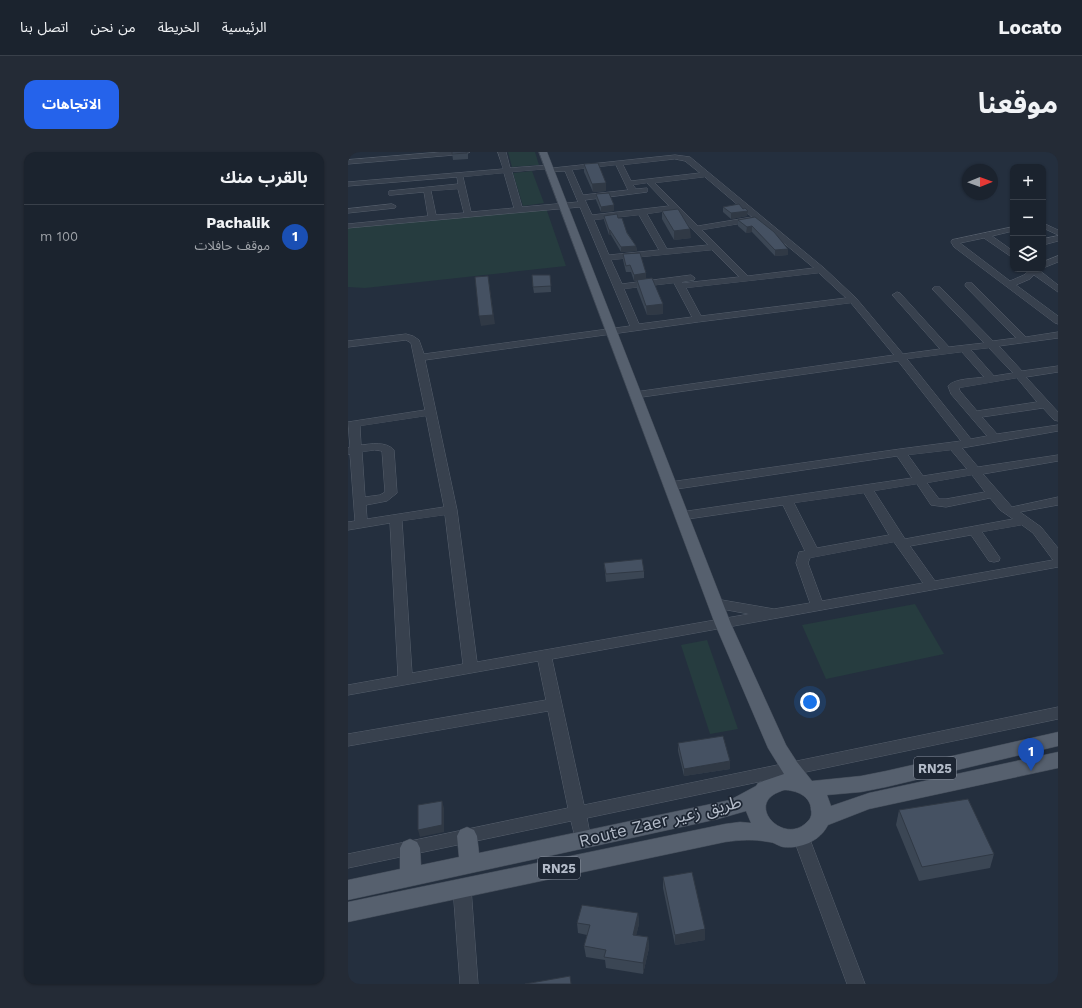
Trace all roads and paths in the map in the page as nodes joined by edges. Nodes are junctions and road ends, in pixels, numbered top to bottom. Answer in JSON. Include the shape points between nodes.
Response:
{"nodes":[{"id":1,"x":466,"y":152,"type":"edge"},
{"id":2,"x":502,"y":152,"type":"edge"},
{"id":3,"x":543,"y":152,"type":"edge"},
{"id":4,"x":440,"y":153,"type":"edge"},
{"id":5,"x":408,"y":154,"type":"edge"},
{"id":6,"x":348,"y":162,"type":"edge"},
{"id":7,"x":618,"y":163,"type":"junction"},
{"id":8,"x":550,"y":169,"type":"junction"},
{"id":9,"x":568,"y":169,"type":"junction"},
{"id":10,"x":508,"y":170,"type":"junction"},
{"id":11,"x":410,"y":172,"type":"junction"},
{"id":12,"x":459,"y":174,"type":"junction"},
{"id":13,"x":707,"y":175,"type":"junction"},
{"id":14,"x":391,"y":180,"type":"junction"},
{"id":15,"x":648,"y":181,"type":"junction"},
{"id":16,"x":629,"y":183,"type":"junction"},
{"id":17,"x":348,"y":184,"type":"edge"},
{"id":18,"x":462,"y":186,"type":"junction"},
{"id":19,"x":427,"y":189,"type":"junction"},
{"id":20,"x":655,"y":189,"type":"junction"},
{"id":21,"x":633,"y":192,"type":"junction"},
{"id":22,"x":392,"y":193,"type":"junction"},
{"id":23,"x":582,"y":201,"type":"junction"},
{"id":24,"x":392,"y":206,"type":"junction"},
{"id":25,"x":564,"y":206,"type":"junction"},
{"id":26,"x":674,"y":208,"type":"junction"},
{"id":27,"x":519,"y":210,"type":"junction"},
{"id":28,"x":348,"y":211,"type":"edge"},
{"id":29,"x":642,"y":212,"type":"junction"},
{"id":30,"x":468,"y":214,"type":"junction"},
{"id":31,"x":432,"y":218,"type":"junction"},
{"id":32,"x":590,"y":218,"type":"junction"},
{"id":33,"x":758,"y":218,"type":"junction"},
{"id":34,"x":392,"y":222,"type":"junction"},
{"id":35,"x":348,"y":226,"type":"edge"},
{"id":36,"x":1046,"y":227,"type":"edge"},
{"id":37,"x":695,"y":229,"type":"junction"},
{"id":38,"x":1010,"y":230,"type":"edge"},
{"id":39,"x":1058,"y":233,"type":"edge"},
{"id":40,"x":985,"y":235,"type":"junction"},
{"id":41,"x":1058,"y":238,"type":"edge"},
{"id":42,"x":1046,"y":241,"type":"edge"},
{"id":43,"x":713,"y":247,"type":"junction"},
{"id":44,"x":1010,"y":251,"type":"edge"},
{"id":45,"x":664,"y":252,"type":"junction"},
{"id":46,"x":607,"y":258,"type":"junction"},
{"id":47,"x":1058,"y":259,"type":"edge"},
{"id":48,"x":1046,"y":264,"type":"edge"},
{"id":49,"x":821,"y":270,"type":"junction"},
{"id":50,"x":1032,"y":272,"type":"edge"},
{"id":51,"x":1037,"y":272,"type":"edge"},
{"id":52,"x":742,"y":276,"type":"junction"},
{"id":53,"x":679,"y":283,"type":"junction"},
{"id":54,"x":1010,"y":284,"type":"junction"},
{"id":55,"x":969,"y":285,"type":"dead end"},
{"id":56,"x":619,"y":287,"type":"junction"},
{"id":57,"x":1058,"y":288,"type":"edge"},
{"id":58,"x":937,"y":289,"type":"dead end"},
{"id":59,"x":897,"y":294,"type":"dead end"},
{"id":60,"x":854,"y":300,"type":"junction"},
{"id":61,"x":698,"y":319,"type":"junction"},
{"id":62,"x":1058,"y":321,"type":"edge"},
{"id":63,"x":636,"y":328,"type":"junction"},
{"id":64,"x":611,"y":332,"type":"junction"},
{"id":65,"x":1058,"y":335,"type":"edge"},
{"id":66,"x":1024,"y":340,"type":"junction"},
{"id":67,"x":348,"y":344,"type":"edge"},
{"id":68,"x":992,"y":344,"type":"junction"},
{"id":69,"x":964,"y":348,"type":"junction"},
{"id":70,"x":946,"y":350,"type":"junction"},
{"id":71,"x":419,"y":358,"type":"junction"},
{"id":72,"x":901,"y":358,"type":"junction"},
{"id":73,"x":1058,"y":369,"type":"edge"},
{"id":74,"x":1020,"y":375,"type":"junction"},
{"id":75,"x":991,"y":379,"type":"junction"},
{"id":76,"x":635,"y":395,"type":"junction"},
{"id":77,"x":1045,"y":404,"type":"junction"},
{"id":78,"x":431,"y":412,"type":"junction"},
{"id":79,"x":975,"y":415,"type":"junction"},
{"id":80,"x":1058,"y":418,"type":"edge"},
{"id":81,"x":351,"y":424,"type":"edge"},
{"id":82,"x":1058,"y":428,"type":"edge"},
{"id":83,"x":994,"y":438,"type":"junction"},
{"id":84,"x":968,"y":443,"type":"junction"},
{"id":85,"x":954,"y":446,"type":"junction"},
{"id":86,"x":352,"y":451,"type":"edge"},
{"id":87,"x":900,"y":452,"type":"junction"},
{"id":88,"x":1058,"y":458,"type":"edge"},
{"id":89,"x":973,"y":471,"type":"junction"},
{"id":90,"x":919,"y":480,"type":"junction"},
{"id":91,"x":670,"y":486,"type":"junction"},
{"id":92,"x":867,"y":489,"type":"junction"},
{"id":93,"x":993,"y":494,"type":"junction"},
{"id":94,"x":787,"y":501,"type":"junction"},
{"id":95,"x":1058,"y":501,"type":"edge"},
{"id":96,"x":360,"y":502,"type":"junction"},
{"id":97,"x":451,"y":510,"type":"junction"},
{"id":98,"x":1009,"y":511,"type":"junction"},
{"id":99,"x":681,"y":516,"type":"junction"},
{"id":100,"x":396,"y":519,"type":"junction"},
{"id":101,"x":1024,"y":521,"type":"junction"},
{"id":102,"x":362,"y":524,"type":"junction"},
{"id":103,"x":348,"y":526,"type":"edge"},
{"id":104,"x":974,"y":530,"type":"junction"},
{"id":105,"x":900,"y":540,"type":"junction"},
{"id":106,"x":813,"y":553,"type":"junction"},
{"id":107,"x":1058,"y":557,"type":"edge"},
{"id":108,"x":994,"y":558,"type":"dead end"},
{"id":109,"x":1058,"y":563,"type":"edge"},
{"id":110,"x":932,"y":586,"type":"junction"},
{"id":111,"x":716,"y":604,"type":"junction"},
{"id":112,"x":818,"y":607,"type":"junction"},
{"id":113,"x":777,"y":614,"type":"junction"},
{"id":114,"x":723,"y":624,"type":"junction"},
{"id":115,"x":544,"y":654,"type":"junction"},
{"id":116,"x":471,"y":667,"type":"junction"},
{"id":117,"x":405,"y":679,"type":"junction"},
{"id":118,"x":348,"y":690,"type":"edge"},
{"id":119,"x":554,"y":704,"type":"junction"},
{"id":120,"x":1058,"y":712,"type":"edge"},
{"id":121,"x":1058,"y":739,"type":"edge"},
{"id":122,"x":348,"y":740,"type":"edge"},
{"id":123,"x":1058,"y":760,"type":"edge"},
{"id":124,"x":775,"y":779,"type":"junction"},
{"id":125,"x":807,"y":787,"type":"junction"},
{"id":126,"x":577,"y":813,"type":"junction"},
{"id":127,"x":822,"y":819,"type":"junction"},
{"id":128,"x":770,"y":833,"type":"junction"},
{"id":129,"x":468,"y":836,"type":"junction"},
{"id":130,"x":801,"y":837,"type":"junction"},
{"id":131,"x":583,"y":840,"type":"junction"},
{"id":132,"x":410,"y":848,"type":"junction"},
{"id":133,"x":348,"y":861,"type":"edge"},
{"id":134,"x":470,"y":864,"type":"junction"},
{"id":135,"x":411,"y":877,"type":"junction"},
{"id":136,"x":462,"y":888,"type":"junction"},
{"id":137,"x":348,"y":890,"type":"edge"},
{"id":138,"x":348,"y":912,"type":"edge"},
{"id":139,"x":469,"y":984,"type":"edge"},
{"id":140,"x":856,"y":984,"type":"edge"}],
"edges":[{"from":1,"to":4,"type":"street"},
{"from":2,"to":10,"type":"street"},
{"from":3,"to":8,"type":"main road"},
{"from":4,"to":5,"type":"street"},
{"from":5,"to":6,"type":"street"},
{"from":5,"to":11,"type":"street"},
{"from":7,"to":9,"type":"street"},
{"from":7,"to":13,"type":"street","via":[[682,157]]},
{"from":7,"to":16,"type":"street"},
{"from":8,"to":9,"type":"street"},
{"from":8,"to":10,"type":"street"},
{"from":8,"to":25,"type":"main road"},
{"from":9,"to":23,"type":"street"},
{"from":10,"to":12,"type":"street"},
{"from":10,"to":27,"type":"street"},
{"from":11,"to":12,"type":"street"},
{"from":11,"to":14,"type":"street"},
{"from":12,"to":18,"type":"street"},
{"from":13,"to":15,"type":"street"},
{"from":13,"to":33,"type":"street"},
{"from":14,"to":17,"type":"street"},
{"from":14,"to":22,"type":"street"},
{"from":15,"to":16,"type":"street"},
{"from":15,"to":20,"type":"street"},
{"from":16,"to":21,"type":"street"},
{"from":18,"to":19,"type":"street"},
{"from":18,"to":30,"type":"street"},
{"from":19,"to":22,"type":"street"},
{"from":19,"to":31,"type":"street"},
{"from":20,"to":21,"type":"street"},
{"from":20,"to":26,"type":"street"},
{"from":21,"to":23,"type":"street"},
{"from":22,"to":24,"type":"street"},
{"from":23,"to":25,"type":"street"},
{"from":23,"to":32,"type":"street"},
{"from":24,"to":28,"type":"street"},
{"from":24,"to":34,"type":"street"},
{"from":25,"to":27,"type":"street"},
{"from":25,"to":64,"type":"main road"},
{"from":26,"to":29,"type":"street"},
{"from":26,"to":37,"type":"street"},
{"from":27,"to":30,"type":"street"},
{"from":29,"to":32,"type":"street"},
{"from":29,"to":45,"type":"street"},
{"from":30,"to":31,"type":"street"},
{"from":31,"to":34,"type":"street"},
{"from":32,"to":46,"type":"street"},
{"from":33,"to":37,"type":"street"},
{"from":33,"to":49,"type":"street"},
{"from":34,"to":35,"type":"street"},
{"from":36,"to":39,"type":"street"},
{"from":37,"to":43,"type":"street"},
{"from":38,"to":40,"type":"street"},
{"from":40,"to":44,"type":"street"},
{"from":40,"to":54,"type":"street","via":[[955,242]]},
{"from":41,"to":42,"type":"street"},
{"from":43,"to":45,"type":"street"},
{"from":43,"to":52,"type":"street"},
{"from":45,"to":46,"type":"street"},
{"from":46,"to":56,"type":"street"},
{"from":47,"to":48,"type":"street"},
{"from":49,"to":52,"type":"street"},
{"from":49,"to":60,"type":"street"},
{"from":50,"to":54,"type":"street"},
{"from":51,"to":57,"type":"street"},
{"from":52,"to":53,"type":"street"},
{"from":53,"to":56,"type":"street"},
{"from":53,"to":61,"type":"street"},
{"from":54,"to":62,"type":"street"},
{"from":55,"to":66,"type":"street"},
{"from":56,"to":63,"type":"street"},
{"from":58,"to":68,"type":"street"},
{"from":59,"to":70,"type":"street"},
{"from":60,"to":61,"type":"street"},
{"from":60,"to":72,"type":"street"},
{"from":61,"to":63,"type":"street"},
{"from":63,"to":64,"type":"street"},
{"from":64,"to":71,"type":"street"},
{"from":64,"to":76,"type":"main road"},
{"from":65,"to":66,"type":"street"},
{"from":66,"to":68,"type":"street"},
{"from":67,"to":71,"type":"street","via":[[410,338],[416,342]]},
{"from":68,"to":69,"type":"street"},
{"from":68,"to":74,"type":"street"},
{"from":69,"to":70,"type":"street"},
{"from":69,"to":75,"type":"street"},
{"from":70,"to":72,"type":"street"},
{"from":71,"to":78,"type":"street"},
{"from":72,"to":76,"type":"street"},
{"from":72,"to":84,"type":"street"},
{"from":73,"to":74,"type":"street"},
{"from":74,"to":75,"type":"street"},
{"from":74,"to":77,"type":"street"},
{"from":75,"to":79,"type":"street","via":[[953,386],[955,392]]},
{"from":76,"to":91,"type":"main road"},
{"from":77,"to":79,"type":"street"},
{"from":77,"to":80,"type":"street"},
{"from":78,"to":81,"type":"street"},
{"from":78,"to":97,"type":"street"},
{"from":79,"to":83,"type":"street"},
{"from":81,"to":86,"type":"street"},
{"from":82,"to":83,"type":"street"},
{"from":83,"to":84,"type":"street"},
{"from":84,"to":85,"type":"street"},
{"from":85,"to":87,"type":"street"},
{"from":85,"to":89,"type":"street"},
{"from":86,"to":96,"type":"street"},
{"from":86,"to":96,"type":"street","via":[[387,448],[392,490],[390,495]]},
{"from":87,"to":90,"type":"street"},
{"from":87,"to":91,"type":"street"},
{"from":88,"to":89,"type":"street"},
{"from":89,"to":90,"type":"street"},
{"from":89,"to":93,"type":"street"},
{"from":90,"to":92,"type":"street"},
{"from":90,"to":93,"type":"street","via":[[932,500],[937,503]]},
{"from":91,"to":99,"type":"main road"},
{"from":92,"to":94,"type":"street"},
{"from":92,"to":105,"type":"street"},
{"from":93,"to":98,"type":"street"},
{"from":94,"to":99,"type":"street"},
{"from":94,"to":106,"type":"street"},
{"from":95,"to":98,"type":"street"},
{"from":96,"to":102,"type":"street"},
{"from":97,"to":100,"type":"street"},
{"from":97,"to":116,"type":"street"},
{"from":98,"to":101,"type":"street"},
{"from":99,"to":111,"type":"main road"},
{"from":100,"to":102,"type":"street"},
{"from":100,"to":117,"type":"street"},
{"from":101,"to":104,"type":"street"},
{"from":101,"to":107,"type":"street","via":[[1036,530]]},
{"from":102,"to":103,"type":"street"},
{"from":104,"to":105,"type":"street"},
{"from":104,"to":108,"type":"street"},
{"from":105,"to":106,"type":"street"},
{"from":105,"to":110,"type":"street"},
{"from":106,"to":112,"type":"street","via":[[804,555],[802,563]]},
{"from":109,"to":110,"type":"street"},
{"from":110,"to":112,"type":"street"},
{"from":111,"to":113,"type":"street"},
{"from":111,"to":114,"type":"main road"},
{"from":112,"to":113,"type":"street"},
{"from":113,"to":114,"type":"street"},
{"from":114,"to":115,"type":"street"},
{"from":114,"to":124,"type":"main road","via":[[778,748]]},
{"from":115,"to":116,"type":"street"},
{"from":115,"to":119,"type":"street"},
{"from":116,"to":117,"type":"street"},
{"from":117,"to":118,"type":"street"},
{"from":119,"to":122,"type":"street"},
{"from":119,"to":126,"type":"street"},
{"from":120,"to":124,"type":"street"},
{"from":121,"to":125,"type":"main road","number":"RN25","via":[[867,783]]},
{"from":123,"to":127,"type":"main road","number":"RN25","via":[[869,801]]},
{"from":124,"to":125,"type":"main road","number":"RN25"},
{"from":124,"to":126,"type":"street"},
{"from":124,"to":128,"type":"main road","via":[[756,801],[756,814],[762,826]]},
{"from":124,"to":131,"type":"main road","name":"Route Zaer طريق زعير","number":"RN25","via":[[748,801],[724,810]]},
{"from":125,"to":127,"type":"main road","via":[[820,799]]},
{"from":126,"to":129,"type":"street"},
{"from":126,"to":131,"type":"street"},
{"from":127,"to":130,"type":"main road","number":"RN25","via":[[810,833]]},
{"from":128,"to":130,"type":"main road","number":"RN25","via":[[780,837]]},
{"from":128,"to":136,"type":"main road","name":"Route Zaer طريق زعير","number":"RN25","via":[[725,833]]},
{"from":129,"to":132,"type":"street"},
{"from":129,"to":134,"type":"main road"},
{"from":130,"to":140,"type":"street"},
{"from":131,"to":134,"type":"main road","name":"Route Zaer طريق زعير","number":"RN25"},
{"from":132,"to":133,"type":"street"},
{"from":132,"to":135,"type":"main road"},
{"from":134,"to":135,"type":"main road","name":"Route Zaer طريق زعير","number":"RN25"},
{"from":135,"to":137,"type":"main road","name":"Route Zaer طريق زعير","number":"RN25"},
{"from":136,"to":138,"type":"main road","name":"Route Zaer طريق زعير","number":"RN25"},
{"from":136,"to":139,"type":"street"}]}
